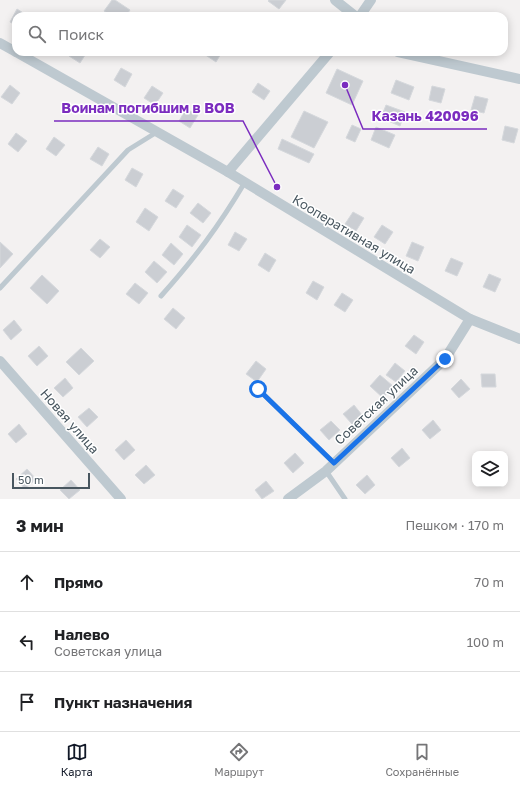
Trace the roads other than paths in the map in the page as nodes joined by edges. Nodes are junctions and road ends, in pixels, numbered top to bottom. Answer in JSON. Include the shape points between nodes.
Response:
{"nodes":[{"id":1,"x":335,"y":0,"type":"edge"},
{"id":2,"x":371,"y":0,"type":"edge"},
{"id":3,"x":351,"y":12,"type":"edge"},
{"id":4,"x":363,"y":12,"type":"edge"},
{"id":5,"x":0,"y":43,"type":"edge"},
{"id":6,"x":12,"y":50,"type":"edge"},
{"id":7,"x":23,"y":56,"type":"edge"},
{"id":8,"x":327,"y":56,"type":"edge"},
{"id":9,"x":416,"y":56,"type":"edge"},
{"id":10,"x":520,"y":79,"type":"edge"},
{"id":11,"x":157,"y":132,"type":"junction"},
{"id":12,"x":228,"y":172,"type":"junction"},
{"id":13,"x":244,"y":182,"type":"junction"},
{"id":14,"x":0,"y":288,"type":"edge"},
{"id":15,"x":161,"y":296,"type":"dead end"},
{"id":16,"x":470,"y":319,"type":"junction"},
{"id":17,"x":520,"y":339,"type":"edge"},
{"id":18,"x":0,"y":361,"type":"edge"},
{"id":19,"x":258,"y":389,"type":"dead end"},
{"id":20,"x":334,"y":463,"type":"junction"},
{"id":21,"x":326,"y":471,"type":"junction"},
{"id":22,"x":121,"y":499,"type":"edge"},
{"id":23,"x":288,"y":499,"type":"edge"},
{"id":24,"x":345,"y":499,"type":"edge"}],
"edges":[{"from":1,"to":3,"type":"street"},
{"from":2,"to":4,"type":"street"},
{"from":5,"to":6,"type":"street","name":"Кооперативная улица"},
{"from":7,"to":11,"type":"street","name":"Кооперативная улица"},
{"from":8,"to":12,"type":"street"},
{"from":9,"to":10,"type":"street"},
{"from":11,"to":12,"type":"street","name":"Кооперативная улица"},
{"from":11,"to":14,"type":"lane","via":[[128,150]]},
{"from":12,"to":13,"type":"street","name":"Кооперативная улица"},
{"from":13,"to":15,"type":"lane","via":[[218,228]]},
{"from":13,"to":16,"type":"street","name":"Кооперативная улица"},
{"from":16,"to":17,"type":"street","name":"Кооперативная улица"},
{"from":16,"to":20,"type":"street","name":"Советская улица","via":[[445,359]]},
{"from":18,"to":22,"type":"street","name":"Новая улица"},
{"from":19,"to":20,"type":"lane"},
{"from":20,"to":21,"type":"street","name":"Советская улица"},
{"from":21,"to":23,"type":"street","name":"Советская улица"},
{"from":21,"to":24,"type":"lane"}]}
